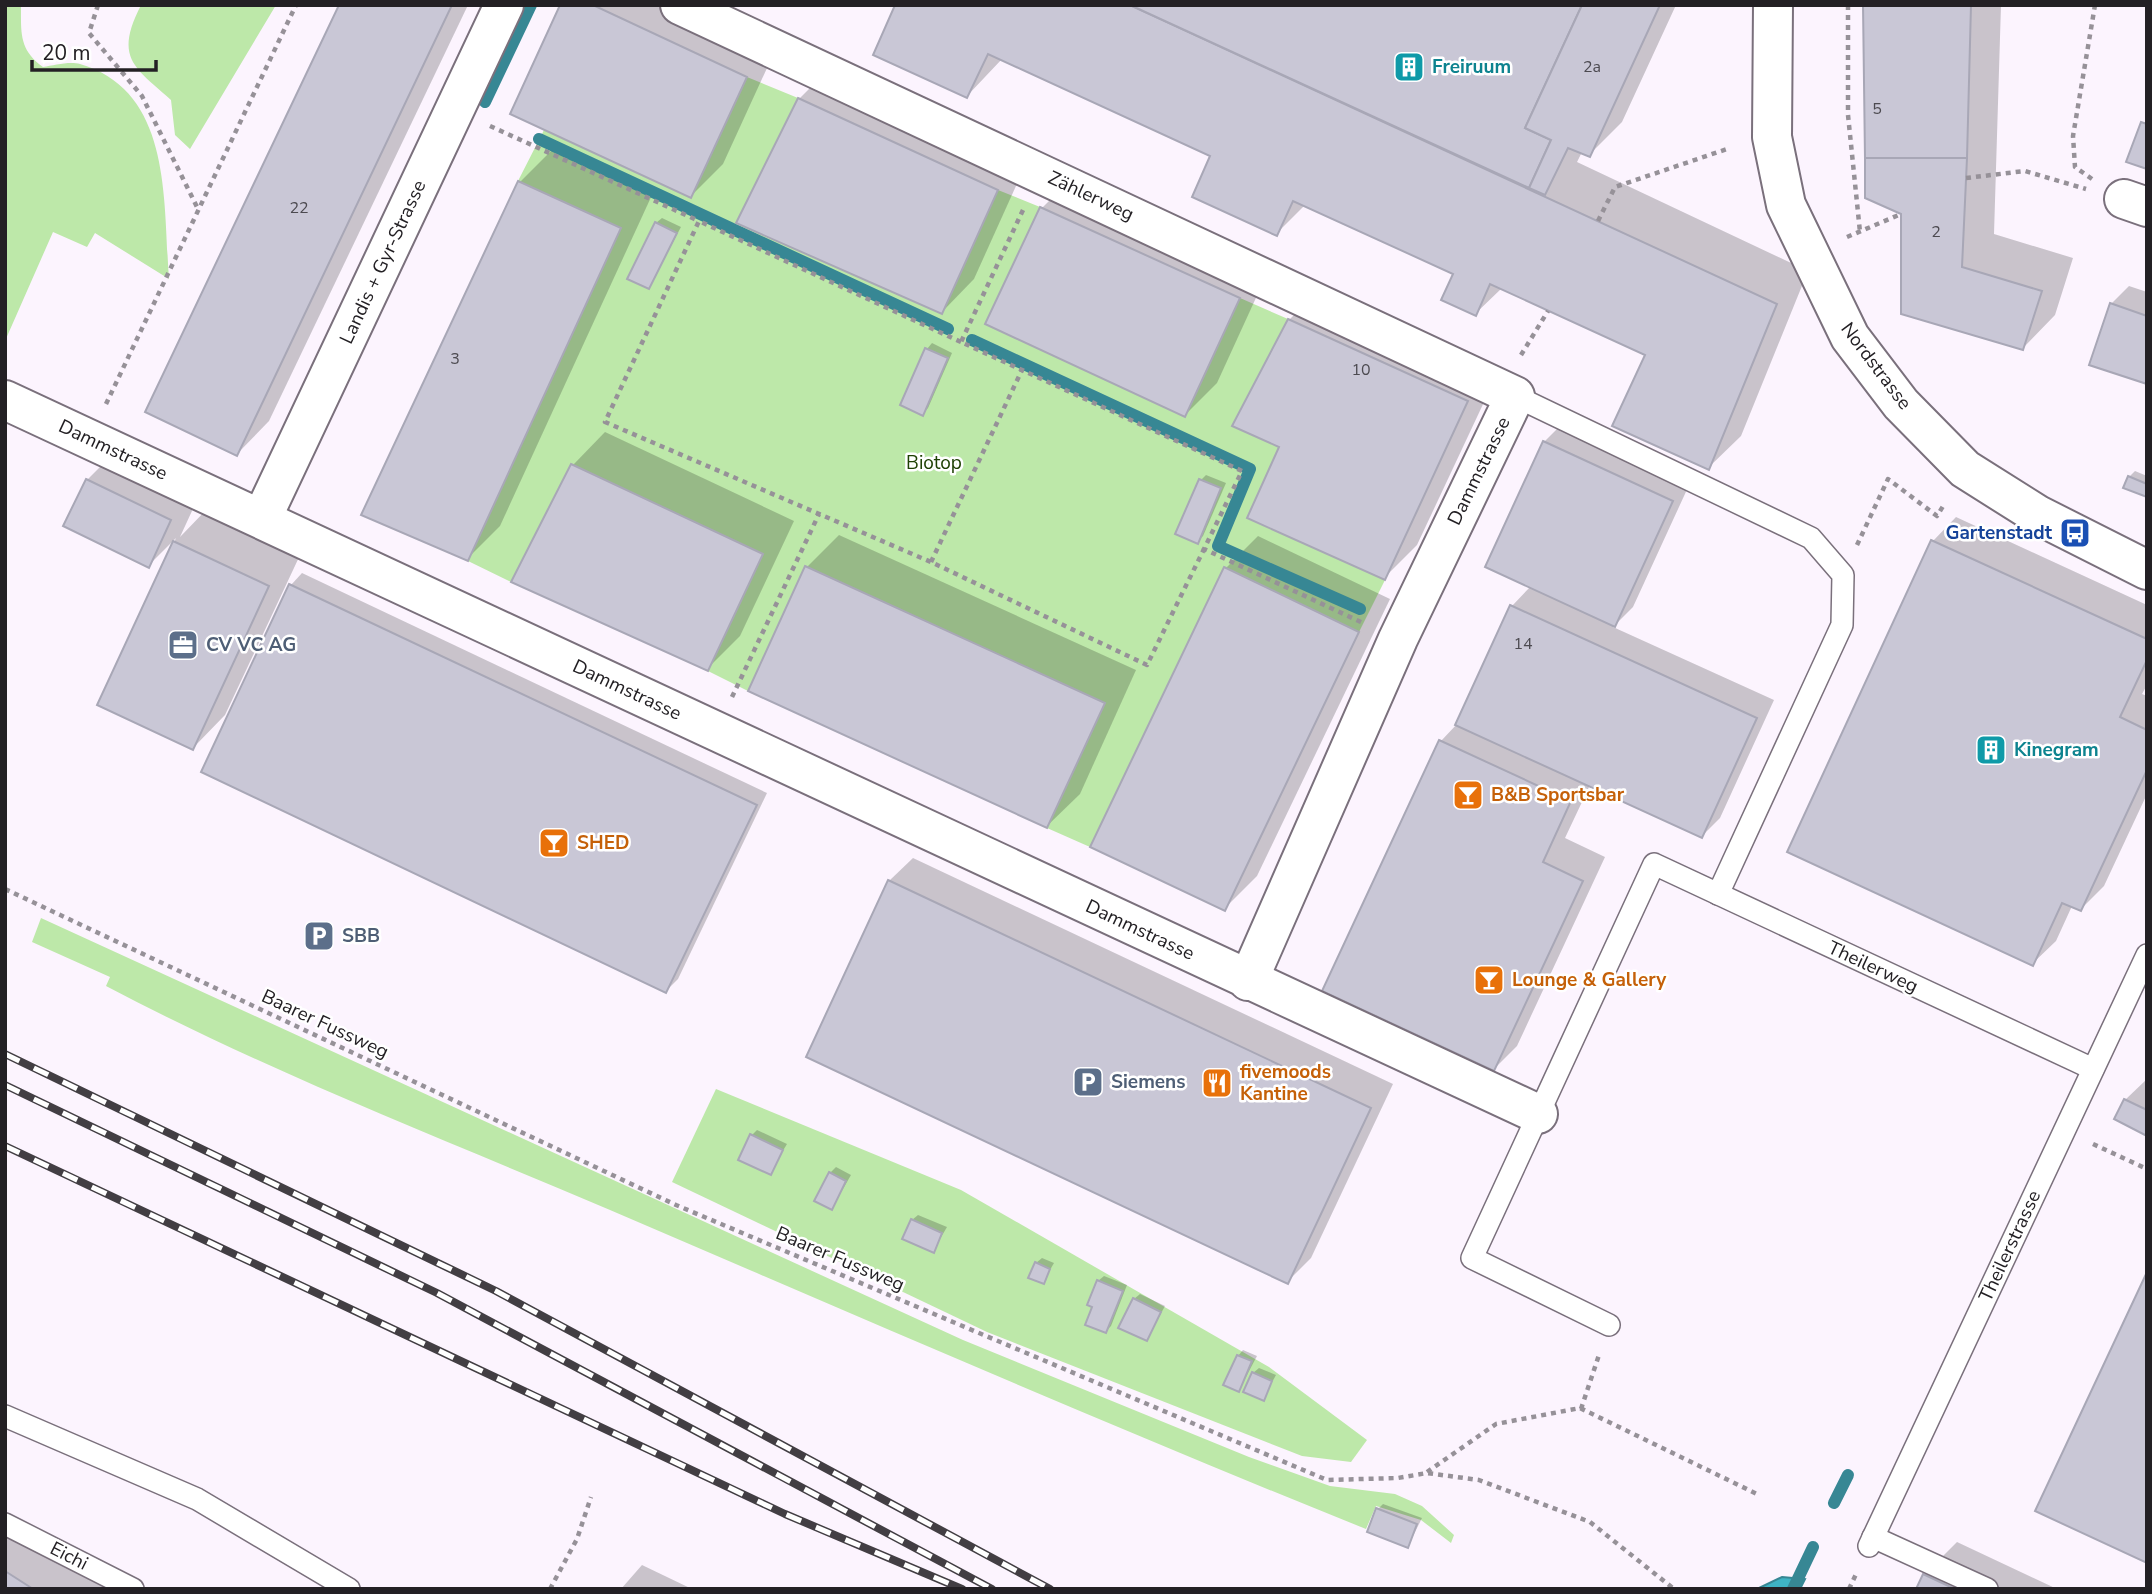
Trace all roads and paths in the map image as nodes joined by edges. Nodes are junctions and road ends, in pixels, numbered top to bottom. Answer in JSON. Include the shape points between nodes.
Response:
{"nodes":[{"id":1,"x":98,"y":5,"type":"edge"},
{"id":2,"x":296,"y":5,"type":"edge"},
{"id":3,"x":504,"y":5,"type":"edge"},
{"id":4,"x":680,"y":5,"type":"edge"},
{"id":5,"x":1773,"y":5,"type":"edge"},
{"id":6,"x":1848,"y":5,"type":"edge"},
{"id":7,"x":2095,"y":5,"type":"edge"},
{"id":8,"x":455,"y":110,"type":"junction"},
{"id":9,"x":1727,"y":149,"type":"dead end"},
{"id":10,"x":1041,"y":172,"type":"junction"},
{"id":11,"x":1966,"y":178,"type":"dead end"},
{"id":12,"x":2135,"y":203,"type":"edge"},
{"id":13,"x":198,"y":209,"type":"junction"},
{"id":14,"x":1901,"y":214,"type":"dead end"},
{"id":15,"x":1598,"y":221,"type":"dead end"},
{"id":16,"x":699,"y":222,"type":"junction"},
{"id":17,"x":1860,"y":232,"type":"junction"},
{"id":18,"x":1845,"y":238,"type":"dead end"},
{"id":19,"x":1548,"y":311,"type":"dead end"},
{"id":20,"x":961,"y":342,"type":"junction"},
{"id":21,"x":1022,"y":370,"type":"junction"},
{"id":22,"x":1508,"y":393,"type":"junction"},
{"id":23,"x":5,"y":400,"type":"edge"},
{"id":24,"x":89,"y":440,"type":"junction"},
{"id":25,"x":1965,"y":469,"type":"junction"},
{"id":26,"x":819,"y":514,"type":"junction"},
{"id":27,"x":262,"y":518,"type":"junction"},
{"id":28,"x":1204,"y":550,"type":"junction"},
{"id":29,"x":931,"y":562,"type":"junction"},
{"id":30,"x":2147,"y":570,"type":"edge"},
{"id":31,"x":1843,"y":575,"type":"junction"},
{"id":32,"x":1398,"y":639,"type":"junction"},
{"id":33,"x":716,"y":732,"type":"junction"},
{"id":34,"x":5,"y":888,"type":"edge"},
{"id":35,"x":1718,"y":894,"type":"junction"},
{"id":36,"x":2147,"y":955,"type":"edge"},
{"id":37,"x":1248,"y":981,"type":"junction"},
{"id":38,"x":2093,"y":1069,"type":"junction"},
{"id":39,"x":1538,"y":1114,"type":"junction"},
{"id":40,"x":2063,"y":1131,"type":"junction"},
{"id":41,"x":2147,"y":1169,"type":"edge"},
{"id":42,"x":1609,"y":1325,"type":"joint"},
{"id":43,"x":1581,"y":1409,"type":"junction"},
{"id":44,"x":5,"y":1416,"type":"edge"},
{"id":45,"x":1427,"y":1473,"type":"junction"},
{"id":46,"x":1757,"y":1494,"type":"dead end"},
{"id":47,"x":591,"y":1497,"type":"dead end"},
{"id":48,"x":5,"y":1524,"type":"edge"},
{"id":49,"x":133,"y":1589,"type":"edge"},
{"id":50,"x":349,"y":1589,"type":"edge"},
{"id":51,"x":550,"y":1589,"type":"edge"},
{"id":52,"x":1674,"y":1589,"type":"edge"},
{"id":53,"x":1987,"y":1589,"type":"edge"}],
"edges":[{"from":1,"to":13,"type":"path","via":[[89,33],[142,96]]},
{"from":2,"to":13,"type":"path"},
{"from":3,"to":8,"type":"street","name":"Landis + Gyr-Strasse"},
{"from":4,"to":10,"type":"street","name":"Zählerweg"},
{"from":5,"to":25,"type":"street","name":"Nordstrasse","via":[[1772,137],[1786,205],[1850,337],[1901,404]]},
{"from":6,"to":17,"type":"path","via":[[1848,115]]},
{"from":7,"to":12,"type":"path","via":[[2073,136],[2075,167]]},
{"from":8,"to":16,"type":"path"},
{"from":8,"to":27,"type":"street","name":"Landis + Gyr-Strasse"},
{"from":9,"to":15,"type":"path","via":[[1615,187]]},
{"from":10,"to":20,"type":"path"},
{"from":10,"to":22,"type":"street","name":"Zählerweg"},
{"from":11,"to":12,"type":"path","via":[[2025,171]]},
{"from":13,"to":24,"type":"path"},
{"from":14,"to":17,"type":"path"},
{"from":16,"to":20,"type":"path"},
{"from":16,"to":26,"type":"path","via":[[605,422]]},
{"from":17,"to":18,"type":"path"},
{"from":19,"to":22,"type":"path"},
{"from":20,"to":21,"type":"path"},
{"from":21,"to":28,"type":"path","via":[[1242,471]]},
{"from":21,"to":29,"type":"path"},
{"from":22,"to":31,"type":"lane","via":[[1811,538]]},
{"from":22,"to":32,"type":"street","name":"Dammstrasse"},
{"from":23,"to":24,"type":"street","name":"Dammstrasse"},
{"from":24,"to":27,"type":"street","name":"Dammstrasse"},
{"from":25,"to":30,"type":"street","name":"Nordstrasse","via":[[2038,515]]},
{"from":25,"to":31,"type":"path","via":[[1937,516],[1888,479]]},
{"from":26,"to":29,"type":"path"},
{"from":26,"to":33,"type":"path"},
{"from":27,"to":33,"type":"street","name":"Dammstrasse"},
{"from":28,"to":29,"type":"path","via":[[1147,665]]},
{"from":28,"to":32,"type":"path"},
{"from":31,"to":35,"type":"lane","via":[[1842,625]]},
{"from":32,"to":37,"type":"street","name":"Dammstrasse"},
{"from":33,"to":37,"type":"street","name":"Dammstrasse"},
{"from":34,"to":45,"type":"path","name":"Baarer Fussweg","via":[[676,1205],[1327,1480]]},
{"from":35,"to":38,"type":"lane","name":"Theilerweg"},
{"from":35,"to":39,"type":"lane","name":"Theilerweg","via":[[1654,864]]},
{"from":36,"to":38,"type":"lane","name":"Theilerstrasse"},
{"from":37,"to":39,"type":"street","name":"Dammstrasse"},
{"from":38,"to":40,"type":"lane","name":"Theilerstrasse"},
{"from":39,"to":42,"type":"lane","via":[[1472,1258]]},
{"from":40,"to":41,"type":"path"},
{"from":40,"to":53,"type":"lane","name":"Theilerstrasse","via":[[1871,1541]]},
{"from":42,"to":43,"type":"path"},
{"from":43,"to":45,"type":"path","via":[[1496,1424]]},
{"from":43,"to":46,"type":"path"},
{"from":44,"to":50,"type":"lane","via":[[197,1499]]},
{"from":45,"to":52,"type":"path","name":"Baarer Fussweg","via":[[1479,1480],[1590,1522]]},
{"from":47,"to":51,"type":"path","via":[[577,1539]]},
{"from":48,"to":49,"type":"lane","name":"Eichi"}]}
